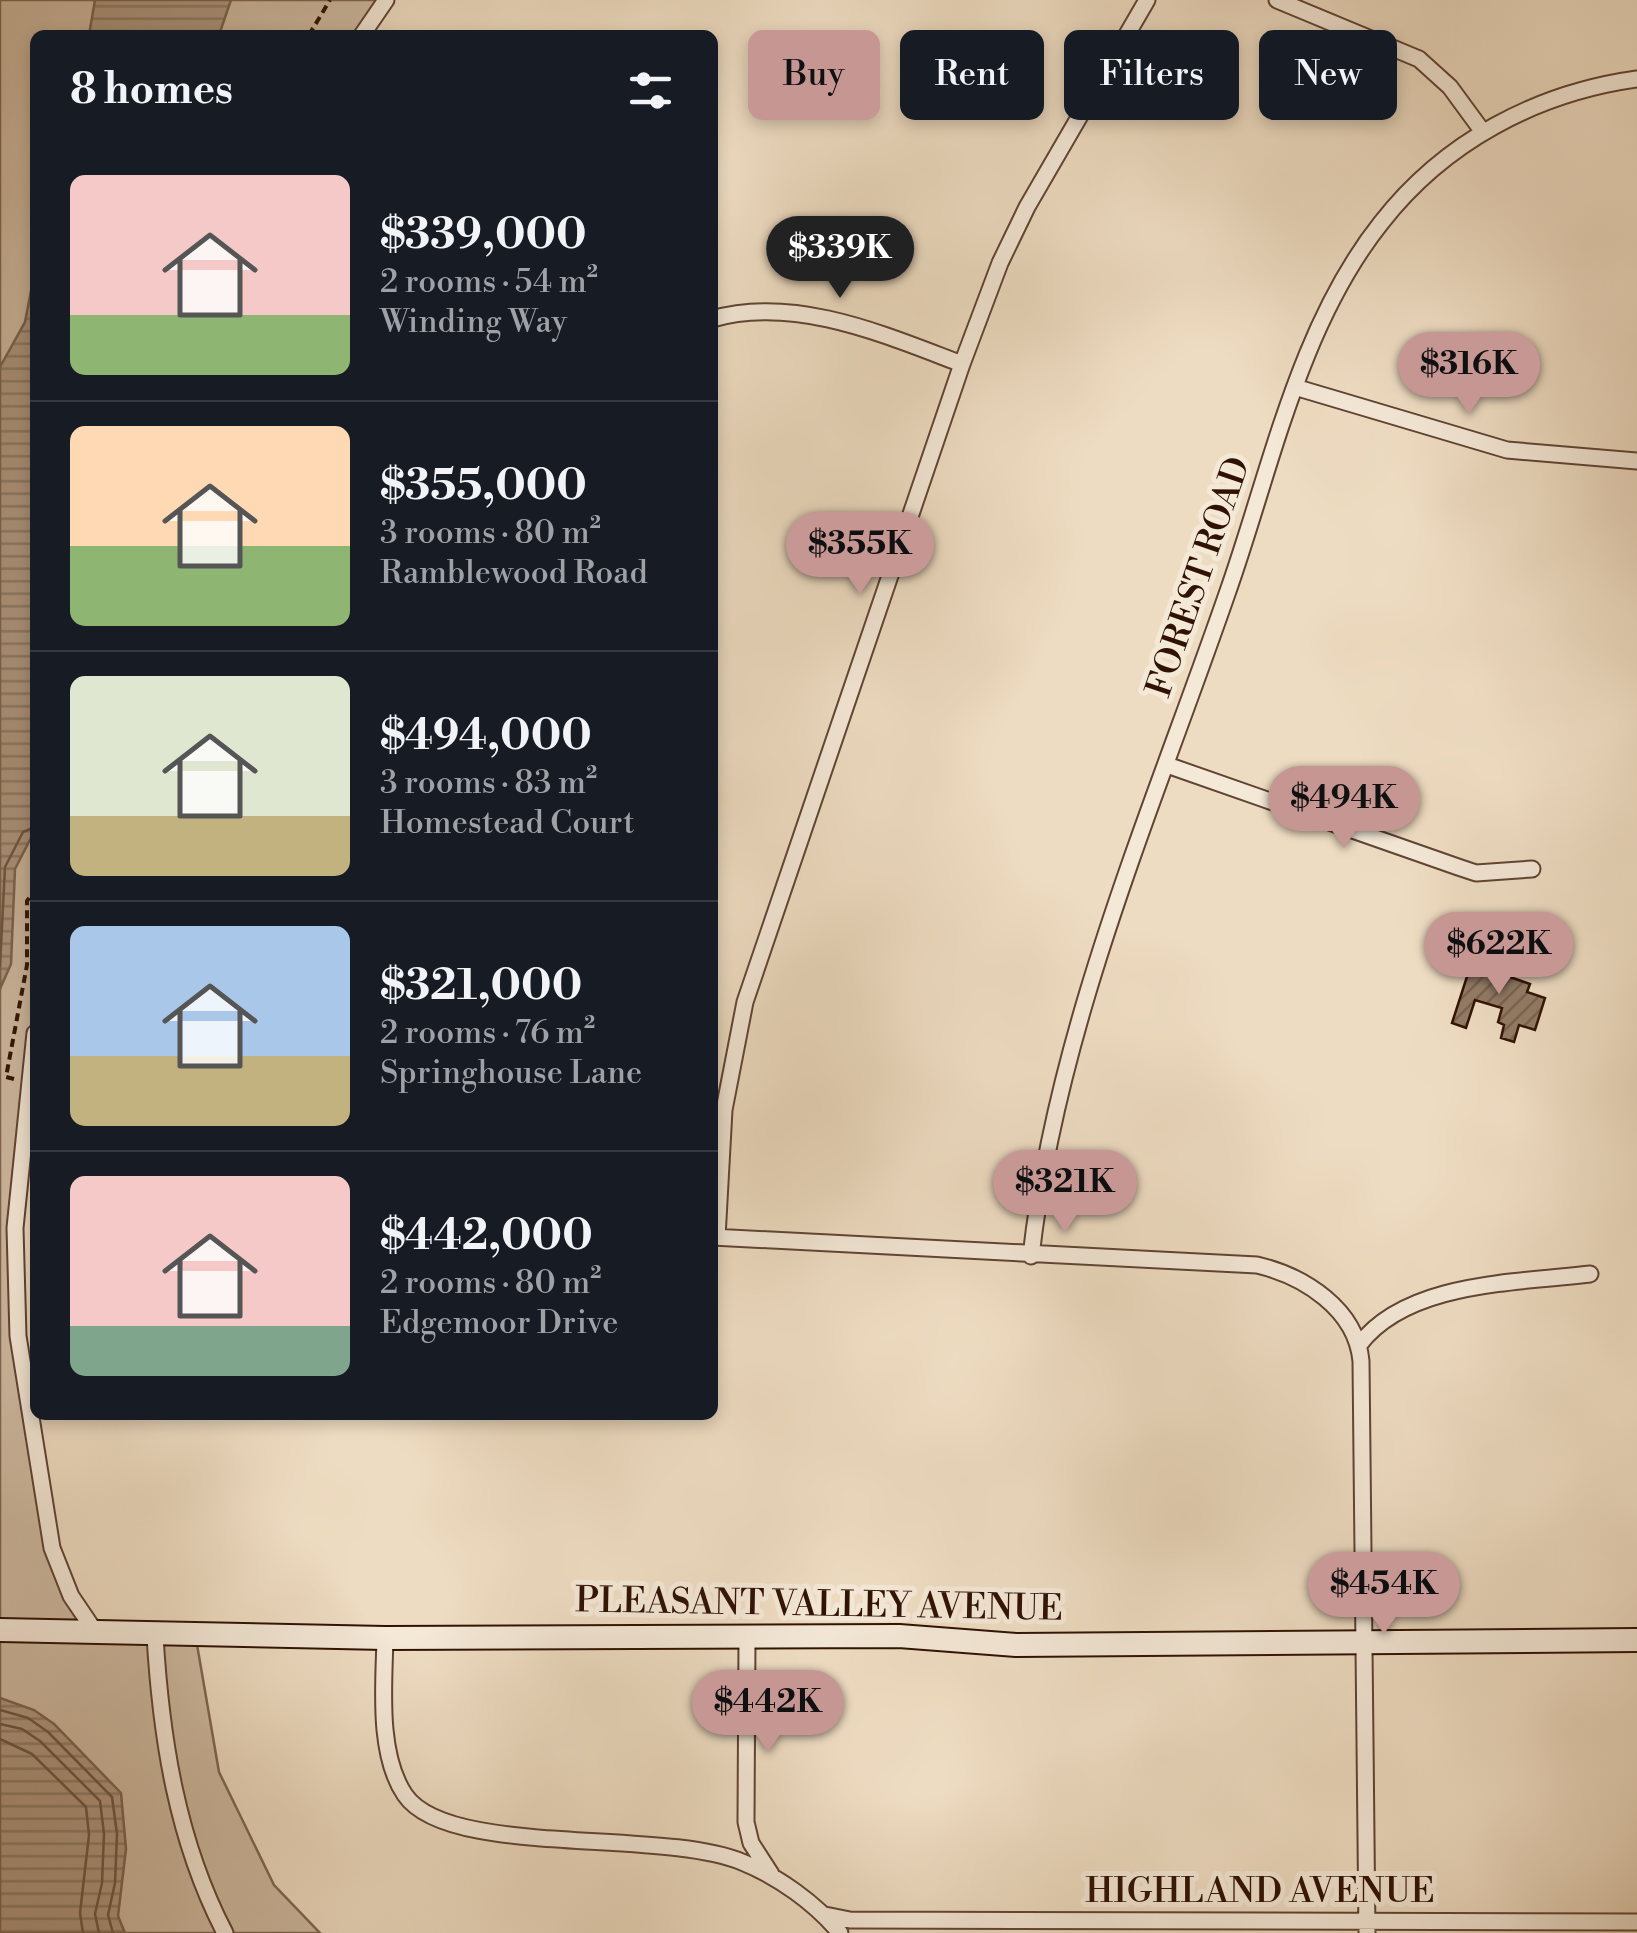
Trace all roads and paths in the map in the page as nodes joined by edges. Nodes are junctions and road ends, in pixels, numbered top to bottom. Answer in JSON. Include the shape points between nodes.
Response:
{"nodes":[{"id":1,"x":330,"y":0,"type":"edge"},
{"id":2,"x":386,"y":0,"type":"edge"},
{"id":3,"x":1147,"y":0,"type":"edge"},
{"id":4,"x":1277,"y":0,"type":"edge"},
{"id":5,"x":312,"y":30,"type":"edge"},
{"id":6,"x":365,"y":30,"type":"edge"},
{"id":7,"x":1637,"y":79,"type":"edge"},
{"id":8,"x":1482,"y":132,"type":"junction"},
{"id":9,"x":718,"y":318,"type":"edge"},
{"id":10,"x":962,"y":364,"type":"junction"},
{"id":11,"x":1298,"y":388,"type":"junction"},
{"id":12,"x":1637,"y":461,"type":"edge"},
{"id":13,"x":1167,"y":765,"type":"junction"},
{"id":14,"x":1532,"y":869,"type":"dead end"},
{"id":15,"x":30,"y":897,"type":"edge"},
{"id":16,"x":29,"y":1092,"type":"edge"},
{"id":17,"x":29,"y":1122,"type":"edge"},
{"id":18,"x":718,"y":1195,"type":"edge"},
{"id":19,"x":718,"y":1237,"type":"edge"},
{"id":20,"x":1030,"y":1256,"type":"junction"},
{"id":21,"x":1590,"y":1274,"type":"dead end"},
{"id":22,"x":1359,"y":1345,"type":"junction"},
{"id":23,"x":30,"y":1416,"type":"edge"},
{"id":24,"x":31,"y":1420,"type":"edge"},
{"id":25,"x":0,"y":1630,"type":"edge"},
{"id":26,"x":94,"y":1630,"type":"junction"},
{"id":27,"x":155,"y":1636,"type":"junction"},
{"id":28,"x":385,"y":1638,"type":"junction"},
{"id":29,"x":747,"y":1639,"type":"junction"},
{"id":30,"x":1362,"y":1640,"type":"junction"},
{"id":31,"x":1637,"y":1640,"type":"edge"},
{"id":32,"x":773,"y":1877,"type":"junction"},
{"id":33,"x":824,"y":1914,"type":"junction"},
{"id":34,"x":1637,"y":1922,"type":"edge"},
{"id":35,"x":1367,"y":1926,"type":"edge"},
{"id":36,"x":225,"y":1933,"type":"edge"},
{"id":37,"x":840,"y":1933,"type":"edge"}],
"edges":[{"from":1,"to":5,"type":"path"},
{"from":2,"to":6,"type":"street"},
{"from":3,"to":10,"type":"street","via":[[1027,207]]},
{"from":4,"to":8,"type":"street","via":[[1419,60]]},
{"from":7,"to":8,"type":"street","name":"FOREST ROAD","via":[[1542,102]]},
{"from":8,"to":11,"type":"street","name":"FOREST ROAD","via":[[1429,172],[1380,224],[1325,316]]},
{"from":9,"to":10,"type":"street","via":[[763,310],[808,314]]},
{"from":10,"to":18,"type":"street","via":[[749,986],[724,1110]]},
{"from":11,"to":12,"type":"street","via":[[1507,450]]},
{"from":11,"to":13,"type":"street","name":"FOREST ROAD"},
{"from":13,"to":14,"type":"street","via":[[1458,867]]},
{"from":13,"to":20,"type":"street","name":"FOREST ROAD","via":[[1066,1072]]},
{"from":15,"to":16,"type":"path","via":[[26,965],[6,1077]]},
{"from":16,"to":17,"type":"street"},
{"from":17,"to":23,"type":"street","via":[[14,1238]]},
{"from":19,"to":20,"type":"street"},
{"from":20,"to":22,"type":"street","via":[[1281,1270],[1320,1292]]},
{"from":21,"to":22,"type":"street","via":[[1428,1301],[1384,1319]]},
{"from":22,"to":30,"type":"street"},
{"from":24,"to":26,"type":"street","via":[[52,1548]]},
{"from":25,"to":26,"type":"street","name":"PLEASANT VALLEY AVENUE"},
{"from":26,"to":27,"type":"street","name":"PLEASANT VALLEY AVENUE"},
{"from":27,"to":28,"type":"street","name":"PLEASANT VALLEY AVENUE"},
{"from":27,"to":36,"type":"street","via":[[168,1764],[202,1882]]},
{"from":28,"to":29,"type":"street","name":"PLEASANT VALLEY AVENUE"},
{"from":28,"to":32,"type":"street","via":[[395,1772],[420,1811],[485,1834],[670,1845],[741,1861]]},
{"from":29,"to":30,"type":"street","name":"PLEASANT VALLEY AVENUE","via":[[899,1636],[1016,1645]]},
{"from":29,"to":32,"type":"street","via":[[746,1822]]},
{"from":30,"to":31,"type":"street","name":"PLEASANT VALLEY AVENUE"},
{"from":30,"to":35,"type":"street"},
{"from":32,"to":33,"type":"street"},
{"from":33,"to":35,"type":"street","name":"HIGHLAND AVENUE","via":[[850,1920]]},
{"from":33,"to":37,"type":"street"},
{"from":34,"to":35,"type":"street","name":"HIGHLAND AVENUE"}]}
